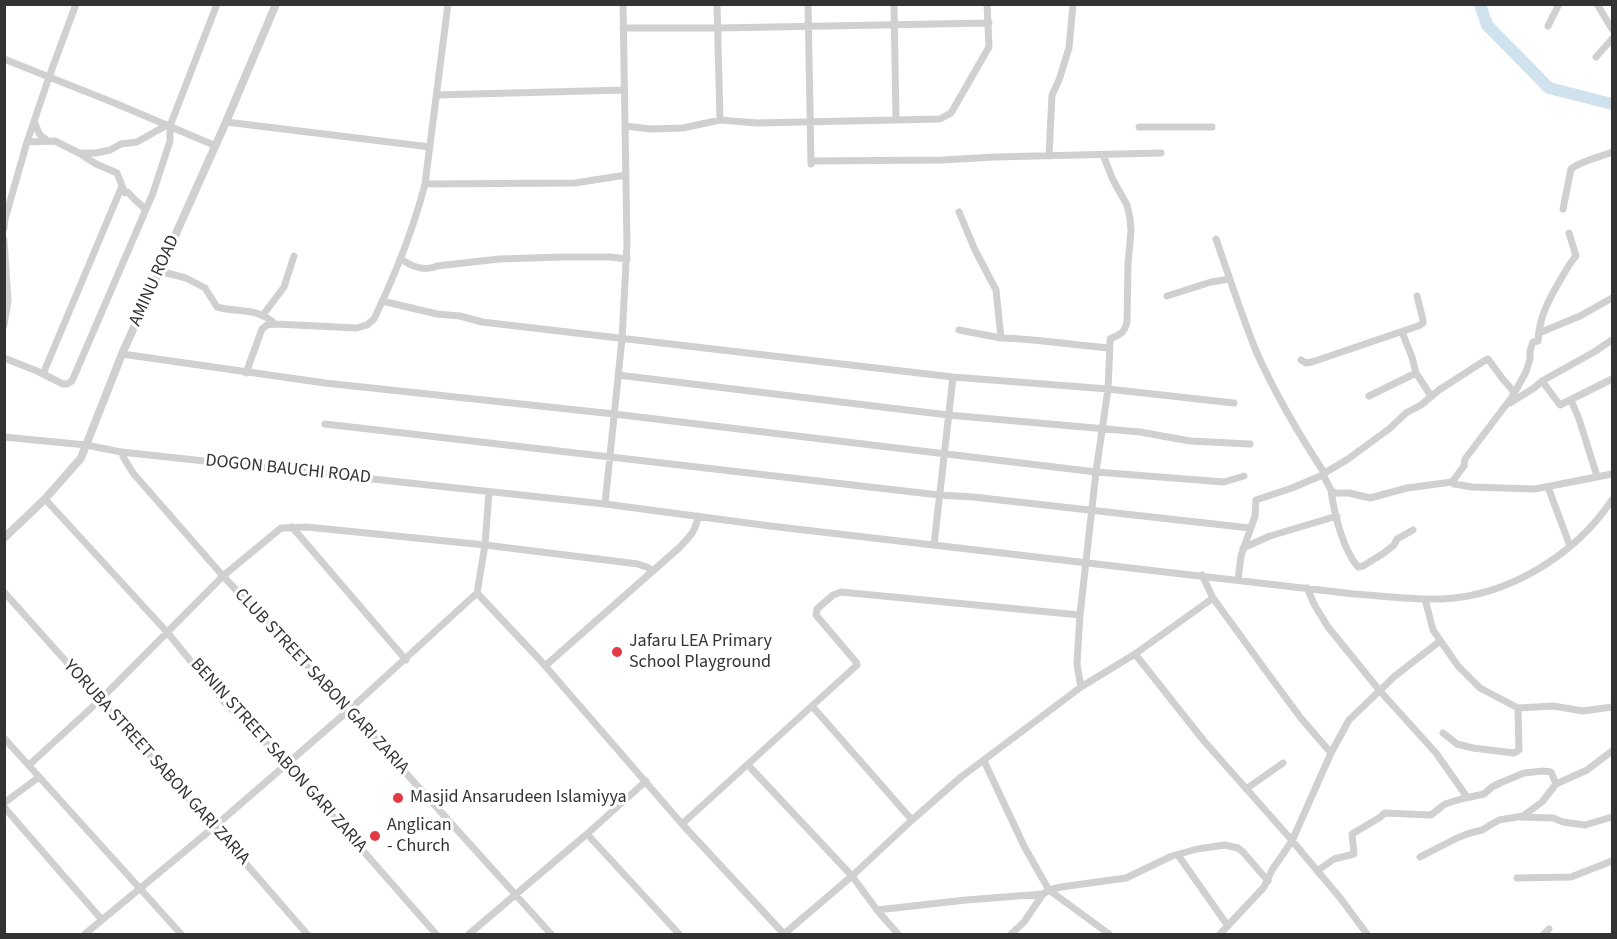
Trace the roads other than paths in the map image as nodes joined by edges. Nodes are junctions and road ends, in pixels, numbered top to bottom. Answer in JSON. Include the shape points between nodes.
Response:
{"nodes":[{"id":1,"x":76,"y":4,"type":"edge"},
{"id":2,"x":218,"y":4,"type":"edge"},
{"id":3,"x":276,"y":4,"type":"edge"},
{"id":4,"x":448,"y":4,"type":"edge"},
{"id":5,"x":623,"y":4,"type":"edge"},
{"id":6,"x":717,"y":4,"type":"edge"},
{"id":7,"x":808,"y":4,"type":"edge"},
{"id":8,"x":894,"y":4,"type":"edge"},
{"id":9,"x":987,"y":4,"type":"edge"},
{"id":10,"x":1073,"y":4,"type":"edge"},
{"id":11,"x":1559,"y":4,"type":"edge"},
{"id":12,"x":1597,"y":4,"type":"edge"},
{"id":13,"x":989,"y":23,"type":"junction"},
{"id":14,"x":895,"y":24,"type":"junction"},
{"id":15,"x":809,"y":26,"type":"junction"},
{"id":16,"x":1548,"y":26,"type":"dead end"},
{"id":17,"x":623,"y":28,"type":"junction"},
{"id":18,"x":718,"y":28,"type":"junction"},
{"id":19,"x":1612,"y":28,"type":"edge"},
{"id":20,"x":1612,"y":39,"type":"edge"},
{"id":21,"x":1596,"y":57,"type":"dead end"},
{"id":22,"x":4,"y":60,"type":"edge"},
{"id":23,"x":49,"y":77,"type":"junction"},
{"id":24,"x":624,"y":90,"type":"junction"},
{"id":25,"x":437,"y":95,"type":"junction"},
{"id":26,"x":896,"y":119,"type":"junction"},
{"id":27,"x":720,"y":120,"type":"junction"},
{"id":28,"x":34,"y":122,"type":"junction"},
{"id":29,"x":226,"y":122,"type":"junction"},
{"id":30,"x":811,"y":122,"type":"junction"},
{"id":31,"x":169,"y":126,"type":"junction"},
{"id":32,"x":624,"y":126,"type":"junction"},
{"id":33,"x":1139,"y":127,"type":"dead end"},
{"id":34,"x":1212,"y":128,"type":"dead end"},
{"id":35,"x":48,"y":141,"type":"junction"},
{"id":36,"x":27,"y":142,"type":"junction"},
{"id":37,"x":216,"y":146,"type":"junction"},
{"id":38,"x":430,"y":147,"type":"junction"},
{"id":39,"x":1612,"y":152,"type":"edge"},
{"id":40,"x":79,"y":153,"type":"junction"},
{"id":41,"x":1161,"y":153,"type":"dead end"},
{"id":42,"x":1103,"y":155,"type":"junction"},
{"id":43,"x":1049,"y":156,"type":"junction"},
{"id":44,"x":626,"y":175,"type":"junction"},
{"id":45,"x":425,"y":184,"type":"junction"},
{"id":46,"x":123,"y":190,"type":"junction"},
{"id":47,"x":145,"y":209,"type":"junction"},
{"id":48,"x":1563,"y":209,"type":"dead end"},
{"id":49,"x":959,"y":212,"type":"dead end"},
{"id":50,"x":4,"y":228,"type":"edge"},
{"id":51,"x":1569,"y":233,"type":"dead end"},
{"id":52,"x":1216,"y":239,"type":"dead end"},
{"id":53,"x":4,"y":240,"type":"edge"},
{"id":54,"x":294,"y":256,"type":"dead end"},
{"id":55,"x":401,"y":259,"type":"junction"},
{"id":56,"x":627,"y":259,"type":"junction"},
{"id":57,"x":159,"y":271,"type":"junction"},
{"id":58,"x":1230,"y":279,"type":"junction"},
{"id":59,"x":1167,"y":296,"type":"dead end"},
{"id":60,"x":1417,"y":296,"type":"dead end"},
{"id":61,"x":1612,"y":298,"type":"edge"},
{"id":62,"x":382,"y":301,"type":"junction"},
{"id":63,"x":263,"y":315,"type":"junction"},
{"id":64,"x":275,"y":324,"type":"junction"},
{"id":65,"x":4,"y":325,"type":"edge"},
{"id":66,"x":959,"y":330,"type":"dead end"},
{"id":67,"x":1402,"y":332,"type":"junction"},
{"id":68,"x":1539,"y":333,"type":"junction"},
{"id":69,"x":1001,"y":338,"type":"junction"},
{"id":70,"x":622,"y":339,"type":"junction"},
{"id":71,"x":1612,"y":340,"type":"edge"},
{"id":72,"x":1109,"y":348,"type":"junction"},
{"id":73,"x":122,"y":354,"type":"junction"},
{"id":74,"x":4,"y":358,"type":"edge"},
{"id":75,"x":1301,"y":360,"type":"dead end"},
{"id":76,"x":246,"y":373,"type":"junction"},
{"id":77,"x":1416,"y":373,"type":"junction"},
{"id":78,"x":43,"y":374,"type":"junction"},
{"id":79,"x":618,"y":375,"type":"junction"},
{"id":80,"x":953,"y":377,"type":"junction"},
{"id":81,"x":1612,"y":379,"type":"edge"},
{"id":82,"x":1542,"y":381,"type":"junction"},
{"id":83,"x":1108,"y":389,"type":"junction"},
{"id":84,"x":1514,"y":392,"type":"junction"},
{"id":85,"x":1370,"y":396,"type":"dead end"},
{"id":86,"x":1431,"y":396,"type":"junction"},
{"id":87,"x":1571,"y":400,"type":"junction"},
{"id":88,"x":1234,"y":404,"type":"dead end"},
{"id":89,"x":1508,"y":404,"type":"junction"},
{"id":90,"x":614,"y":414,"type":"junction"},
{"id":91,"x":948,"y":415,"type":"junction"},
{"id":92,"x":325,"y":424,"type":"dead end"},
{"id":93,"x":1102,"y":430,"type":"junction"},
{"id":94,"x":4,"y":437,"type":"edge"},
{"id":95,"x":1250,"y":444,"type":"dead end"},
{"id":96,"x":86,"y":445,"type":"junction"},
{"id":97,"x":122,"y":452,"type":"junction"},
{"id":98,"x":944,"y":455,"type":"junction"},
{"id":99,"x":610,"y":457,"type":"junction"},
{"id":100,"x":1096,"y":472,"type":"junction"},
{"id":101,"x":1323,"y":474,"type":"junction"},
{"id":102,"x":1612,"y":474,"type":"edge"},
{"id":103,"x":1244,"y":476,"type":"dead end"},
{"id":104,"x":1597,"y":476,"type":"junction"},
{"id":105,"x":1452,"y":482,"type":"junction"},
{"id":106,"x":1548,"y":487,"type":"junction"},
{"id":107,"x":1331,"y":490,"type":"junction"},
{"id":108,"x":489,"y":492,"type":"junction"},
{"id":109,"x":939,"y":495,"type":"junction"},
{"id":110,"x":45,"y":499,"type":"junction"},
{"id":111,"x":1612,"y":500,"type":"edge"},
{"id":112,"x":605,"y":504,"type":"junction"},
{"id":113,"x":1091,"y":510,"type":"junction"},
{"id":114,"x":698,"y":516,"type":"junction"},
{"id":115,"x":1337,"y":516,"type":"junction"},
{"id":116,"x":292,"y":527,"type":"junction"},
{"id":117,"x":1250,"y":528,"type":"junction"},
{"id":118,"x":1413,"y":530,"type":"dead end"},
{"id":119,"x":4,"y":538,"type":"edge"},
{"id":120,"x":934,"y":544,"type":"junction"},
{"id":121,"x":485,"y":545,"type":"junction"},
{"id":122,"x":1570,"y":546,"type":"junction"},
{"id":123,"x":1243,"y":548,"type":"junction"},
{"id":124,"x":1084,"y":563,"type":"junction"},
{"id":125,"x":651,"y":572,"type":"junction"},
{"id":126,"x":1202,"y":575,"type":"junction"},
{"id":127,"x":223,"y":576,"type":"junction"},
{"id":128,"x":1238,"y":580,"type":"junction"},
{"id":129,"x":1307,"y":588,"type":"junction"},
{"id":130,"x":4,"y":592,"type":"edge"},
{"id":131,"x":477,"y":593,"type":"junction"},
{"id":132,"x":1213,"y":598,"type":"junction"},
{"id":133,"x":1425,"y":599,"type":"junction"},
{"id":134,"x":1080,"y":615,"type":"junction"},
{"id":135,"x":167,"y":632,"type":"junction"},
{"id":136,"x":1440,"y":641,"type":"junction"},
{"id":137,"x":1135,"y":654,"type":"junction"},
{"id":138,"x":406,"y":660,"type":"junction"},
{"id":139,"x":545,"y":666,"type":"junction"},
{"id":140,"x":1081,"y":687,"type":"junction"},
{"id":141,"x":1380,"y":691,"type":"junction"},
{"id":142,"x":100,"y":700,"type":"junction"},
{"id":143,"x":812,"y":706,"type":"junction"},
{"id":144,"x":1612,"y":707,"type":"edge"},
{"id":145,"x":1518,"y":708,"type":"junction"},
{"id":146,"x":349,"y":710,"type":"junction"},
{"id":147,"x":1443,"y":733,"type":"dead end"},
{"id":148,"x":4,"y":738,"type":"edge"},
{"id":149,"x":1612,"y":751,"type":"edge"},
{"id":150,"x":1331,"y":753,"type":"junction"},
{"id":151,"x":984,"y":761,"type":"junction"},
{"id":152,"x":1284,"y":763,"type":"dead end"},
{"id":153,"x":287,"y":764,"type":"junction"},
{"id":154,"x":29,"y":765,"type":"junction"},
{"id":155,"x":748,"y":765,"type":"junction"},
{"id":156,"x":39,"y":777,"type":"junction"},
{"id":157,"x":646,"y":781,"type":"junction"},
{"id":158,"x":1556,"y":784,"type":"junction"},
{"id":159,"x":1246,"y":789,"type":"junction"},
{"id":160,"x":1467,"y":798,"type":"junction"},
{"id":161,"x":4,"y":805,"type":"edge"},
{"id":162,"x":1612,"y":816,"type":"edge"},
{"id":163,"x":1518,"y":817,"type":"junction"},
{"id":164,"x":912,"y":820,"type":"junction"},
{"id":165,"x":682,"y":824,"type":"junction"},
{"id":166,"x":214,"y":827,"type":"junction"},
{"id":167,"x":587,"y":834,"type":"junction"},
{"id":168,"x":1292,"y":841,"type":"junction"},
{"id":169,"x":1178,"y":855,"type":"junction"},
{"id":170,"x":1420,"y":857,"type":"dead end"},
{"id":171,"x":1612,"y":861,"type":"edge"},
{"id":172,"x":1317,"y":871,"type":"junction"},
{"id":173,"x":852,"y":876,"type":"junction"},
{"id":174,"x":1517,"y":878,"type":"dead end"},
{"id":175,"x":1268,"y":881,"type":"junction"},
{"id":176,"x":139,"y":888,"type":"junction"},
{"id":177,"x":1046,"y":892,"type":"junction"},
{"id":178,"x":515,"y":895,"type":"junction"},
{"id":179,"x":877,"y":910,"type":"junction"},
{"id":180,"x":102,"y":920,"type":"junction"},
{"id":181,"x":1228,"y":927,"type":"junction"},
{"id":182,"x":85,"y":934,"type":"edge"},
{"id":183,"x":182,"y":934,"type":"edge"},
{"id":184,"x":307,"y":934,"type":"edge"},
{"id":185,"x":436,"y":934,"type":"edge"},
{"id":186,"x":469,"y":934,"type":"edge"},
{"id":187,"x":551,"y":934,"type":"edge"},
{"id":188,"x":679,"y":934,"type":"edge"},
{"id":189,"x":784,"y":934,"type":"edge"},
{"id":190,"x":898,"y":934,"type":"edge"},
{"id":191,"x":1011,"y":934,"type":"edge"},
{"id":192,"x":1109,"y":934,"type":"edge"},
{"id":193,"x":1220,"y":934,"type":"edge"},
{"id":194,"x":1367,"y":934,"type":"edge"}],
"edges":[{"from":1,"to":23,"type":"street"},
{"from":2,"to":31,"type":"street"},
{"from":3,"to":29,"type":"street","name":"AMINU ROAD"},
{"from":4,"to":25,"type":"street"},
{"from":5,"to":17,"type":"street"},
{"from":6,"to":18,"type":"street"},
{"from":7,"to":15,"type":"street"},
{"from":8,"to":14,"type":"street"},
{"from":9,"to":13,"type":"street"},
{"from":10,"to":43,"type":"street","via":[[1069,48],[1052,95]]},
{"from":11,"to":16,"type":"street"},
{"from":12,"to":19,"type":"street"},
{"from":13,"to":14,"type":"street"},
{"from":13,"to":26,"type":"street","via":[[989,47],[951,113],[940,119]]},
{"from":14,"to":15,"type":"street"},
{"from":14,"to":26,"type":"street"},
{"from":15,"to":18,"type":"street"},
{"from":15,"to":30,"type":"street"},
{"from":17,"to":18,"type":"street"},
{"from":17,"to":24,"type":"street"},
{"from":18,"to":27,"type":"street"},
{"from":20,"to":21,"type":"street"},
{"from":22,"to":23,"type":"street"},
{"from":23,"to":28,"type":"street"},
{"from":23,"to":31,"type":"street"},
{"from":24,"to":25,"type":"street"},
{"from":24,"to":32,"type":"street"},
{"from":25,"to":38,"type":"street"},
{"from":26,"to":30,"type":"street"},
{"from":27,"to":30,"type":"street"},
{"from":27,"to":32,"type":"street","via":[[683,128]]},
{"from":28,"to":35,"type":"street"},
{"from":28,"to":36,"type":"street"},
{"from":29,"to":37,"type":"street","name":"AMINU ROAD"},
{"from":29,"to":38,"type":"street"},
{"from":30,"to":43,"type":"street","via":[[811,162]]},
{"from":31,"to":37,"type":"street"},
{"from":31,"to":40,"type":"street","via":[[137,142],[96,153]]},
{"from":31,"to":47,"type":"street","via":[[170,141]]},
{"from":32,"to":44,"type":"street"},
{"from":33,"to":34,"type":"street"},
{"from":35,"to":36,"type":"street"},
{"from":35,"to":40,"type":"street"},
{"from":36,"to":50,"type":"street"},
{"from":37,"to":57,"type":"street","name":"AMINU ROAD"},
{"from":38,"to":45,"type":"street"},
{"from":39,"to":48,"type":"street","via":[[1570,169]]},
{"from":40,"to":46,"type":"street","via":[[114,171]]},
{"from":41,"to":42,"type":"street"},
{"from":42,"to":43,"type":"street"},
{"from":42,"to":72,"type":"street","via":[[1127,205],[1131,231],[1127,322],[1122,333],[1110,339]]},
{"from":44,"to":45,"type":"street","via":[[575,183]]},
{"from":44,"to":56,"type":"street"},
{"from":45,"to":55,"type":"street"},
{"from":46,"to":47,"type":"street"},
{"from":46,"to":78,"type":"street"},
{"from":47,"to":78,"type":"street","via":[[72,381],[63,384]]},
{"from":49,"to":69,"type":"street","via":[[996,290]]},
{"from":51,"to":68,"type":"street","via":[[1576,256],[1543,312]]},
{"from":52,"to":58,"type":"street"},
{"from":53,"to":65,"type":"street","via":[[8,301]]},
{"from":54,"to":63,"type":"street","via":[[284,287]]},
{"from":55,"to":56,"type":"street","via":[[412,268],[499,259]]},
{"from":55,"to":62,"type":"street"},
{"from":56,"to":70,"type":"street"},
{"from":57,"to":63,"type":"street","via":[[205,288],[217,307]]},
{"from":57,"to":73,"type":"street","name":"AMINU ROAD"},
{"from":58,"to":59,"type":"street"},
{"from":58,"to":101,"type":"street","via":[[1256,351]]},
{"from":60,"to":67,"type":"street","via":[[1423,323]]},
{"from":61,"to":68,"type":"street"},
{"from":62,"to":64,"type":"street","via":[[374,319],[357,328]]},
{"from":62,"to":70,"type":"street","via":[[482,322]]},
{"from":63,"to":64,"type":"street"},
{"from":64,"to":76,"type":"street","via":[[262,329]]},
{"from":66,"to":69,"type":"street"},
{"from":67,"to":75,"type":"street","via":[[1312,362]]},
{"from":67,"to":77,"type":"street"},
{"from":68,"to":84,"type":"street","via":[[1526,372]]},
{"from":69,"to":72,"type":"street"},
{"from":70,"to":79,"type":"street"},
{"from":70,"to":80,"type":"street"},
{"from":71,"to":82,"type":"street"},
{"from":72,"to":83,"type":"street"},
{"from":73,"to":76,"type":"street"},
{"from":73,"to":96,"type":"street","name":"AMINU ROAD"},
{"from":74,"to":78,"type":"street"},
{"from":76,"to":90,"type":"street"},
{"from":77,"to":85,"type":"street"},
{"from":77,"to":86,"type":"street"},
{"from":79,"to":90,"type":"street"},
{"from":79,"to":91,"type":"street"},
{"from":80,"to":83,"type":"street"},
{"from":80,"to":91,"type":"street"},
{"from":81,"to":87,"type":"street"},
{"from":82,"to":87,"type":"street","via":[[1560,405]]},
{"from":82,"to":89,"type":"street"},
{"from":83,"to":88,"type":"street"},
{"from":83,"to":93,"type":"street"},
{"from":84,"to":86,"type":"street","via":[[1488,359]]},
{"from":84,"to":89,"type":"street"},
{"from":86,"to":101,"type":"street"},
{"from":87,"to":104,"type":"street"},
{"from":89,"to":105,"type":"street","via":[[1464,459],[1464,466]]},
{"from":90,"to":98,"type":"street"},
{"from":90,"to":99,"type":"street"},
{"from":91,"to":93,"type":"street"},
{"from":91,"to":98,"type":"street"},
{"from":92,"to":99,"type":"street"},
{"from":93,"to":95,"type":"street"},
{"from":93,"to":100,"type":"street"},
{"from":94,"to":96,"type":"street","name":"DOGON BAUCHI ROAD"},
{"from":96,"to":97,"type":"street","name":"DOGON BAUCHI ROAD"},
{"from":96,"to":110,"type":"street","name":"AMINU ROAD","via":[[81,458]]},
{"from":97,"to":108,"type":"street","name":"DOGON BAUCHI ROAD"},
{"from":97,"to":127,"type":"street","name":"CLUB STREET SABON GARI ZARIA","via":[[133,472]]},
{"from":98,"to":100,"type":"street"},
{"from":98,"to":109,"type":"street"},
{"from":99,"to":109,"type":"street"},
{"from":99,"to":112,"type":"street"},
{"from":100,"to":103,"type":"street","via":[[1224,482]]},
{"from":100,"to":113,"type":"street"},
{"from":101,"to":107,"type":"street"},
{"from":101,"to":117,"type":"street","via":[[1256,500]]},
{"from":102,"to":104,"type":"street"},
{"from":104,"to":106,"type":"street"},
{"from":105,"to":106,"type":"street","via":[[1472,487]]},
{"from":105,"to":107,"type":"street","via":[[1371,498]]},
{"from":106,"to":122,"type":"street"},
{"from":107,"to":115,"type":"street"},
{"from":108,"to":112,"type":"street","name":"DOGON BAUCHI ROAD"},
{"from":108,"to":121,"type":"street"},
{"from":109,"to":113,"type":"street"},
{"from":109,"to":120,"type":"street"},
{"from":110,"to":119,"type":"street","name":"AMINU ROAD"},
{"from":110,"to":135,"type":"street","name":"BENIN STREET SABON GARI ZARIA"},
{"from":111,"to":122,"type":"street","name":"DOGON BAUCHI ROAD","via":[[1589,530]]},
{"from":112,"to":114,"type":"street","name":"DOGON BAUCHI ROAD"},
{"from":113,"to":117,"type":"street"},
{"from":113,"to":124,"type":"street"},
{"from":114,"to":120,"type":"street","name":"DOGON BAUCHI ROAD"},
{"from":114,"to":125,"type":"street","via":[[693,532]]},
{"from":115,"to":118,"type":"street","via":[[1358,567]]},
{"from":115,"to":123,"type":"street"},
{"from":116,"to":121,"type":"street"},
{"from":116,"to":127,"type":"street","via":[[280,528]]},
{"from":116,"to":138,"type":"street"},
{"from":117,"to":123,"type":"street"},
{"from":120,"to":124,"type":"street","name":"DOGON BAUCHI ROAD"},
{"from":121,"to":125,"type":"street","via":[[639,564]]},
{"from":121,"to":131,"type":"street"},
{"from":122,"to":133,"type":"street","name":"DOGON BAUCHI ROAD","via":[[1529,574],[1505,584],[1465,597]]},
{"from":123,"to":128,"type":"street"},
{"from":124,"to":126,"type":"street","name":"DOGON BAUCHI ROAD"},
{"from":124,"to":134,"type":"street"},
{"from":125,"to":139,"type":"street"},
{"from":126,"to":128,"type":"street","name":"DOGON BAUCHI ROAD"},
{"from":126,"to":132,"type":"street"},
{"from":127,"to":135,"type":"street"},
{"from":127,"to":146,"type":"street","name":"CLUB STREET SABON GARI ZARIA"},
{"from":128,"to":129,"type":"street","name":"DOGON BAUCHI ROAD"},
{"from":129,"to":133,"type":"street","name":"DOGON BAUCHI ROAD"},
{"from":129,"to":141,"type":"street","via":[[1325,622]]},
{"from":130,"to":142,"type":"street","name":"YORUBA STREET SABON GARI ZARIA"},
{"from":131,"to":138,"type":"street"},
{"from":131,"to":139,"type":"street"},
{"from":132,"to":137,"type":"street"},
{"from":132,"to":150,"type":"street"},
{"from":133,"to":136,"type":"street"},
{"from":134,"to":140,"type":"street","via":[[1077,664]]},
{"from":134,"to":143,"type":"street","via":[[836,593],[817,609],[816,615],[856,665]]},
{"from":135,"to":142,"type":"street"},
{"from":135,"to":153,"type":"street","name":"BENIN STREET SABON GARI ZARIA","via":[[224,702]]},
{"from":136,"to":141,"type":"street"},
{"from":136,"to":145,"type":"street","via":[[1480,688]]},
{"from":137,"to":140,"type":"street"},
{"from":137,"to":159,"type":"street"},
{"from":138,"to":146,"type":"street"},
{"from":139,"to":157,"type":"street"},
{"from":140,"to":151,"type":"street"},
{"from":141,"to":150,"type":"street","via":[[1349,720]]},
{"from":141,"to":160,"type":"street","via":[[1436,753]]},
{"from":142,"to":154,"type":"street"},
{"from":142,"to":166,"type":"street","name":"YORUBA STREET SABON GARI ZARIA"},
{"from":143,"to":155,"type":"street"},
{"from":143,"to":164,"type":"street"},
{"from":144,"to":145,"type":"street","via":[[1583,711],[1560,706]]},
{"from":145,"to":147,"type":"street","via":[[1520,743],[1514,753],[1457,744]]},
{"from":146,"to":153,"type":"street"},
{"from":146,"to":178,"type":"street","name":"CLUB STREET SABON GARI ZARIA"},
{"from":148,"to":154,"type":"street"},
{"from":149,"to":158,"type":"street","via":[[1587,770]]},
{"from":150,"to":168,"type":"street"},
{"from":151,"to":164,"type":"street"},
{"from":151,"to":177,"type":"street"},
{"from":152,"to":159,"type":"street"},
{"from":153,"to":166,"type":"street"},
{"from":153,"to":185,"type":"street","name":"BENIN STREET SABON GARI ZARIA"},
{"from":154,"to":156,"type":"street"},
{"from":155,"to":165,"type":"street"},
{"from":155,"to":173,"type":"street"},
{"from":156,"to":161,"type":"street"},
{"from":156,"to":176,"type":"street"},
{"from":157,"to":165,"type":"street"},
{"from":157,"to":167,"type":"street"},
{"from":158,"to":160,"type":"street","via":[[1551,772],[1536,771]]},
{"from":158,"to":163,"type":"street","via":[[1542,802]]},
{"from":159,"to":168,"type":"street"},
{"from":160,"to":172,"type":"street","via":[[1445,804],[1431,815],[1385,813],[1352,834],[1354,854],[1334,859]]},
{"from":161,"to":180,"type":"street"},
{"from":162,"to":163,"type":"street","via":[[1585,825],[1553,818]]},
{"from":163,"to":170,"type":"street","via":[[1499,820]]},
{"from":164,"to":173,"type":"street"},
{"from":165,"to":189,"type":"street"},
{"from":166,"to":176,"type":"street"},
{"from":166,"to":184,"type":"street","name":"YORUBA STREET SABON GARI ZARIA"},
{"from":167,"to":178,"type":"street"},
{"from":167,"to":188,"type":"street"},
{"from":168,"to":172,"type":"street"},
{"from":168,"to":175,"type":"street"},
{"from":169,"to":175,"type":"street","via":[[1233,846]]},
{"from":169,"to":177,"type":"street","via":[[1126,878]]},
{"from":169,"to":181,"type":"street"},
{"from":171,"to":174,"type":"street","via":[[1571,877]]},
{"from":172,"to":194,"type":"street"},
{"from":173,"to":179,"type":"street"},
{"from":173,"to":189,"type":"street"},
{"from":175,"to":181,"type":"street"},
{"from":176,"to":180,"type":"street"},
{"from":176,"to":183,"type":"street"},
{"from":177,"to":179,"type":"street"},
{"from":177,"to":191,"type":"street"},
{"from":177,"to":192,"type":"street"},
{"from":178,"to":186,"type":"street"},
{"from":178,"to":187,"type":"street","name":"CLUB STREET SABON GARI ZARIA"},
{"from":179,"to":190,"type":"street"},
{"from":180,"to":182,"type":"street"},
{"from":181,"to":193,"type":"street"}]}
